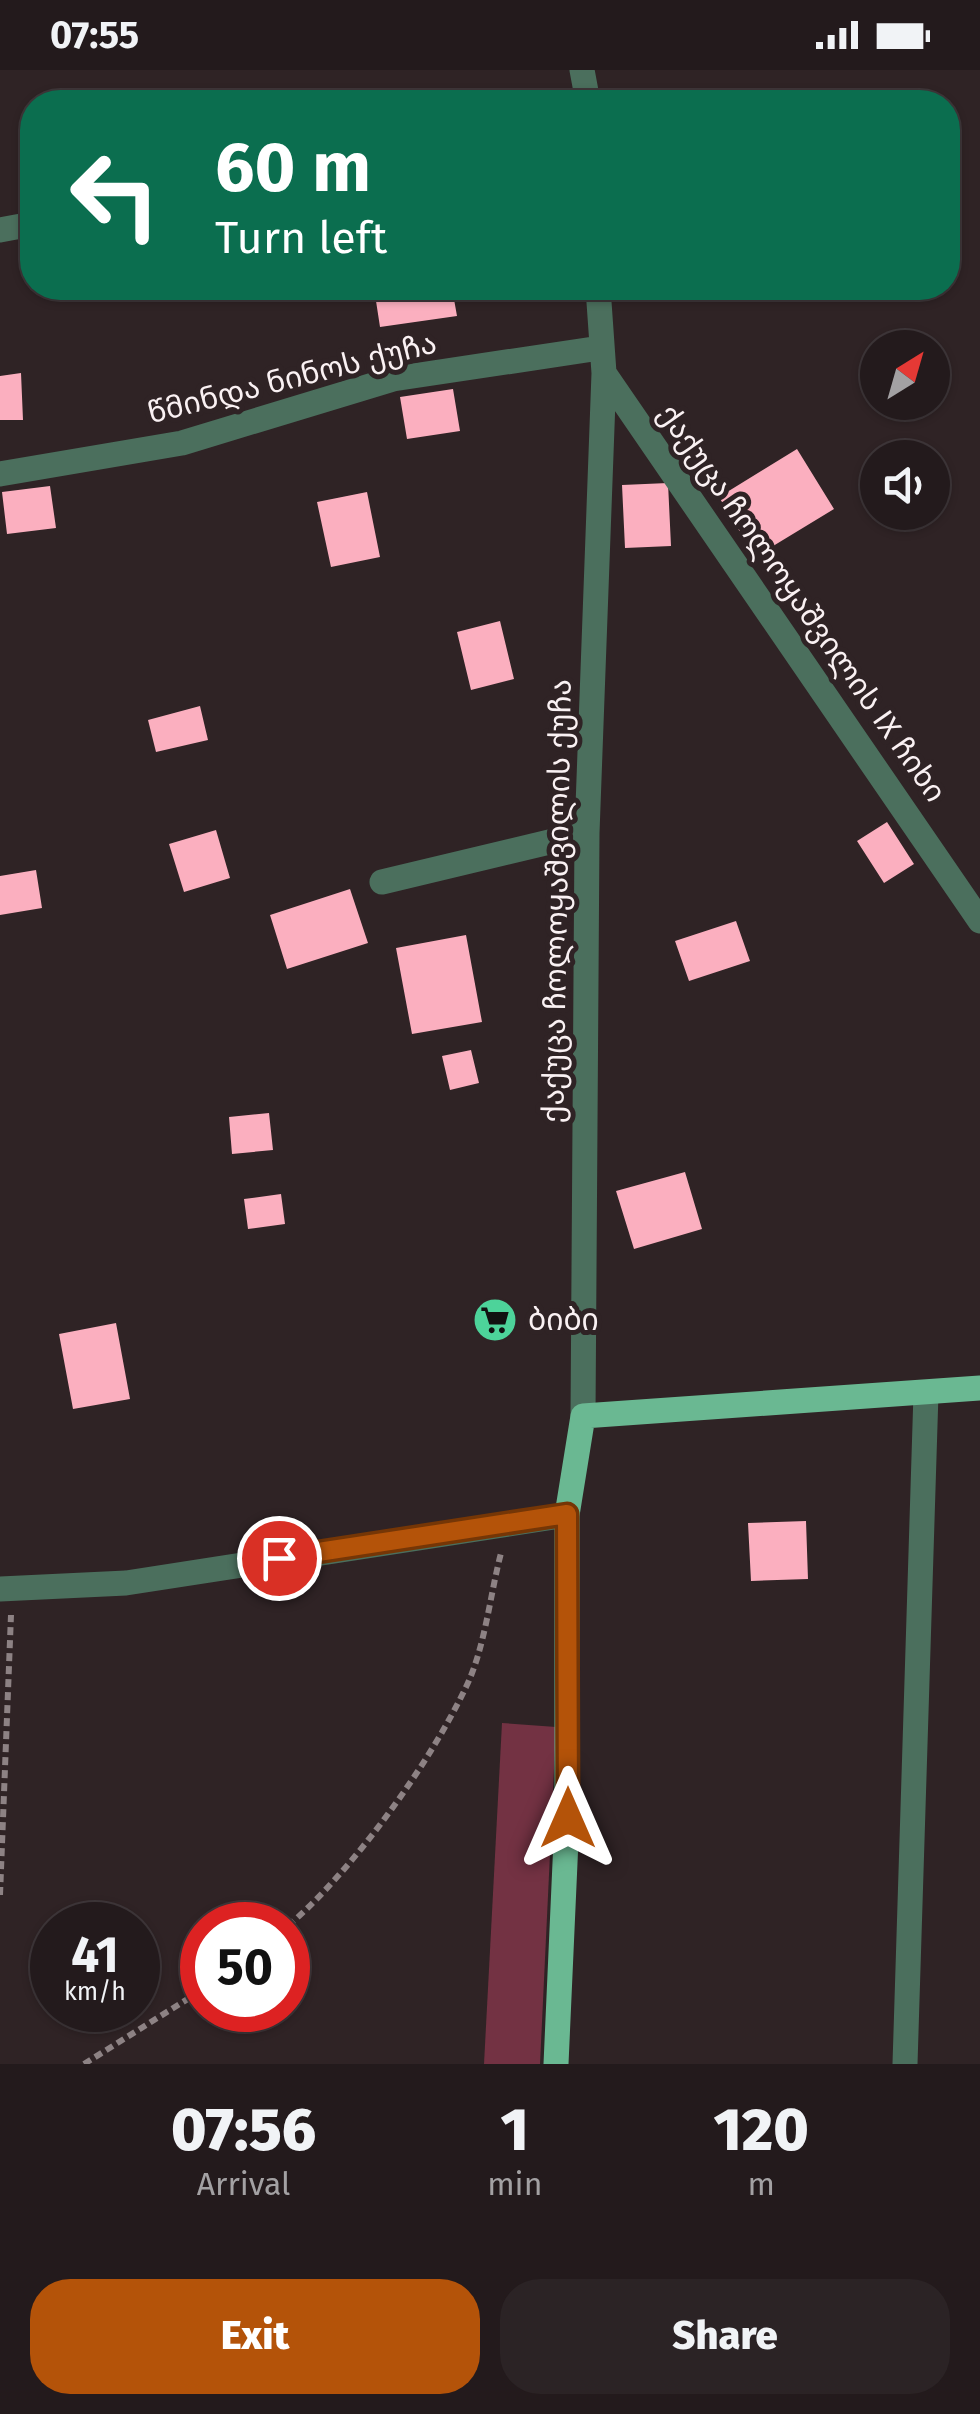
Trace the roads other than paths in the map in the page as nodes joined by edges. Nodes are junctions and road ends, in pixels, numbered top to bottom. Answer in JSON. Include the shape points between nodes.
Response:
{"nodes":[{"id":1,"x":599,"y":300,"type":"edge"},
{"id":2,"x":602,"y":360,"type":"junction"},
{"id":3,"x":0,"y":474,"type":"edge"},
{"id":4,"x":587,"y":833,"type":"junction"},
{"id":5,"x":382,"y":882,"type":"dead end"},
{"id":6,"x":980,"y":921,"type":"edge"},
{"id":7,"x":980,"y":1388,"type":"edge"},
{"id":8,"x":926,"y":1392,"type":"junction"},
{"id":9,"x":582,"y":1416,"type":"junction"},
{"id":10,"x":567,"y":1514,"type":"junction"},
{"id":11,"x":6,"y":1589,"type":"edge"},
{"id":12,"x":556,"y":2064,"type":"edge"},
{"id":13,"x":905,"y":2064,"type":"edge"}],
"edges":[{"from":1,"to":2,"type":"street","name":"ქაქუცა ჩოლოყაშვილის ქუჩა"},
{"from":2,"to":3,"type":"street","name":"წმინდა ნინოს ქუჩა","via":[[394,379],[182,443]]},
{"from":2,"to":4,"type":"street","name":"ქაქუცა ჩოლოყაშვილის ქუჩა"},
{"from":2,"to":6,"type":"street","name":"ქაქუცა ჩოლოყაშვილის IX ჩიხი"},
{"from":4,"to":5,"type":"street"},
{"from":4,"to":9,"type":"street","name":"ქაქუცა ჩოლოყაშვილის ქუჩა"},
{"from":7,"to":8,"type":"main road"},
{"from":8,"to":9,"type":"main road"},
{"from":8,"to":13,"type":"street"},
{"from":9,"to":10,"type":"main road","name":"ქაქუცა ჩოლოყაშვილის ქუჩა"},
{"from":10,"to":11,"type":"street","via":[[126,1583]]},
{"from":10,"to":12,"type":"main road","name":"ქაქუცა ჩოლოყაშვილის ქუჩა","via":[[568,1818]]}]}
